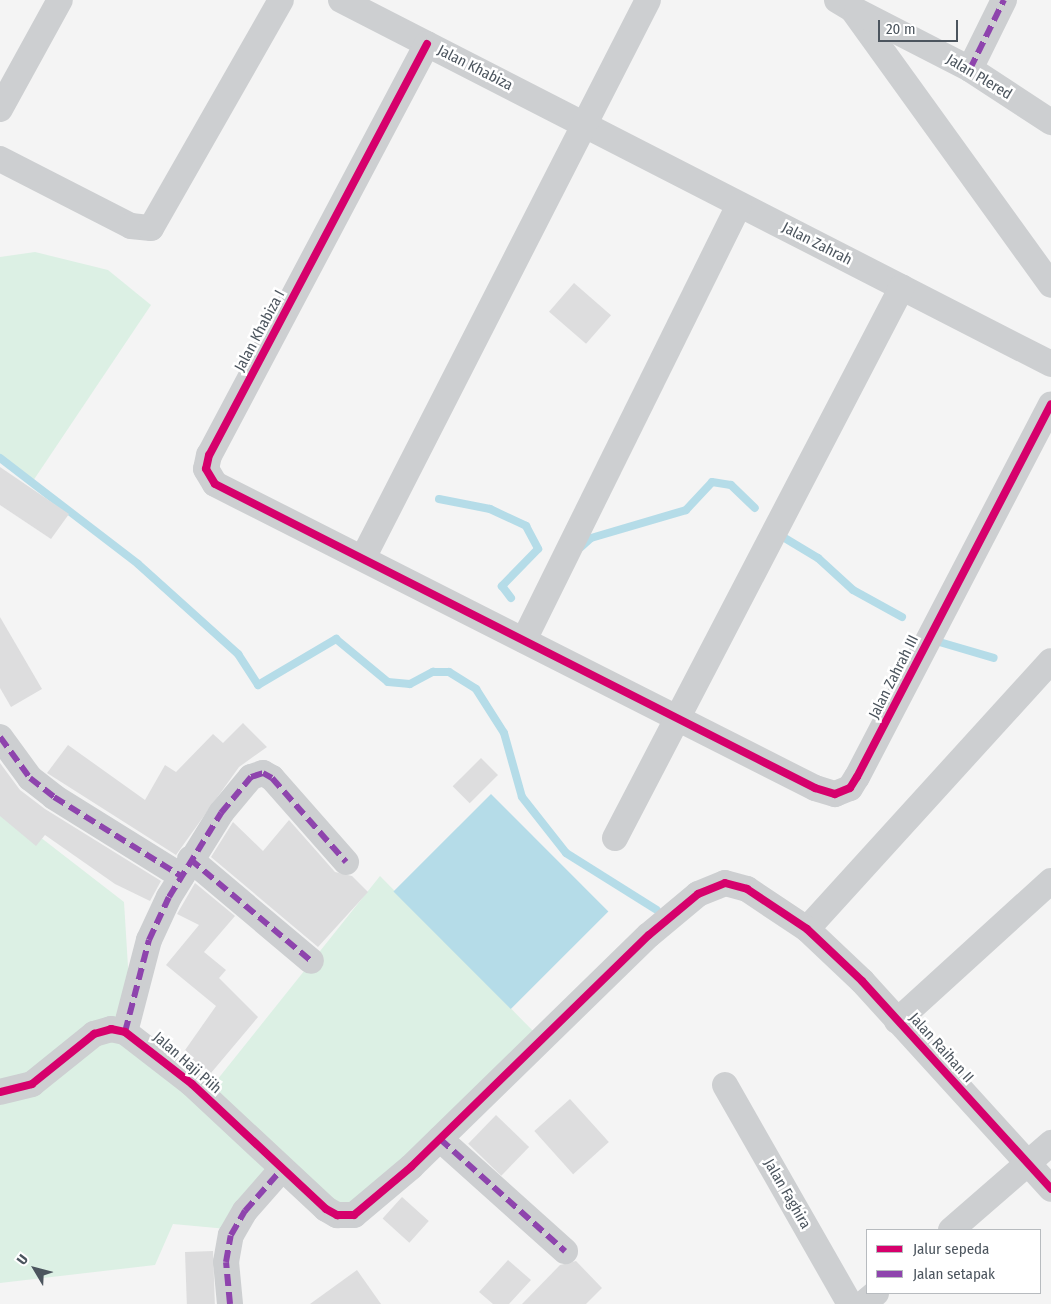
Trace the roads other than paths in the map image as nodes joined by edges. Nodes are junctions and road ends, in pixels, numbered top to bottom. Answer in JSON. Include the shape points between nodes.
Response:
{"nodes":[{"id":1,"x":60,"y":0,"type":"edge"},
{"id":2,"x":281,"y":0,"type":"edge"},
{"id":3,"x":341,"y":0,"type":"edge"},
{"id":4,"x":648,"y":0,"type":"edge"},
{"id":5,"x":1004,"y":0,"type":"edge"},
{"id":6,"x":844,"y":4,"type":"edge"},
{"id":7,"x":427,"y":44,"type":"junction"},
{"id":8,"x":970,"y":69,"type":"junction"},
{"id":9,"x":0,"y":109,"type":"edge"},
{"id":10,"x":1051,"y":122,"type":"edge"},
{"id":11,"x":583,"y":123,"type":"junction"},
{"id":12,"x":0,"y":160,"type":"edge"},
{"id":13,"x":739,"y":205,"type":"junction"},
{"id":14,"x":1048,"y":277,"type":"edge"},
{"id":15,"x":902,"y":287,"type":"junction"},
{"id":16,"x":1051,"y":364,"type":"edge"},
{"id":17,"x":1051,"y":404,"type":"edge"},
{"id":18,"x":364,"y":556,"type":"junction"},
{"id":19,"x":524,"y":640,"type":"junction"},
{"id":20,"x":1051,"y":661,"type":"edge"},
{"id":21,"x":675,"y":716,"type":"junction"},
{"id":22,"x":0,"y":737,"type":"edge"},
{"id":23,"x":615,"y":838,"type":"dead end"},
{"id":24,"x":346,"y":862,"type":"dead end"},
{"id":25,"x":186,"y":867,"type":"junction"},
{"id":26,"x":1051,"y":881,"type":"edge"},
{"id":27,"x":807,"y":929,"type":"junction"},
{"id":28,"x":311,"y":961,"type":"dead end"},
{"id":29,"x":897,"y":1021,"type":"junction"},
{"id":30,"x":125,"y":1032,"type":"junction"},
{"id":31,"x":725,"y":1085,"type":"dead end"},
{"id":32,"x":0,"y":1092,"type":"edge"},
{"id":33,"x":440,"y":1138,"type":"junction"},
{"id":34,"x":1051,"y":1143,"type":"edge"},
{"id":35,"x":1028,"y":1164,"type":"junction"},
{"id":36,"x":281,"y":1170,"type":"junction"},
{"id":37,"x":1051,"y":1189,"type":"edge"},
{"id":38,"x":337,"y":1216,"type":"joint"},
{"id":39,"x":952,"y":1229,"type":"edge"},
{"id":40,"x":565,"y":1251,"type":"dead end"},
{"id":41,"x":875,"y":1294,"type":"edge"},
{"id":42,"x":230,"y":1304,"type":"edge"},
{"id":43,"x":850,"y":1304,"type":"edge"},
{"id":44,"x":863,"y":1304,"type":"edge"}],
"edges":[{"from":1,"to":9,"type":"street"},
{"from":2,"to":12,"type":"street","via":[[151,228],[131,226]]},
{"from":3,"to":7,"type":"street","name":"Jalan Khabiza"},
{"from":4,"to":11,"type":"street"},
{"from":5,"to":8,"type":"street"},
{"from":6,"to":8,"type":"street","name":"Jalan Plered"},
{"from":6,"to":14,"type":"street"},
{"from":7,"to":11,"type":"street","name":"Jalan Khabiza"},
{"from":7,"to":18,"type":"street","name":"Jalan Khabiza I","via":[[206,469],[215,484]]},
{"from":8,"to":10,"type":"street","name":"Jalan Plered"},
{"from":11,"to":13,"type":"street","name":"Jalan Zahrah"},
{"from":11,"to":18,"type":"street"},
{"from":13,"to":15,"type":"street","name":"Jalan Zahrah"},
{"from":13,"to":19,"type":"street"},
{"from":15,"to":16,"type":"street","name":"Jalan Zahrah"},
{"from":15,"to":21,"type":"street"},
{"from":17,"to":21,"type":"street","name":"Jalan Zahrah III","via":[[850,788],[826,793]]},
{"from":18,"to":19,"type":"street"},
{"from":19,"to":21,"type":"street"},
{"from":20,"to":27,"type":"street"},
{"from":21,"to":23,"type":"street"},
{"from":22,"to":25,"type":"street","via":[[30,778],[54,797]]},
{"from":24,"to":25,"type":"street","via":[[272,778],[257,773],[220,813]]},
{"from":25,"to":28,"type":"street"},
{"from":25,"to":30,"type":"street","via":[[149,940]]},
{"from":26,"to":29,"type":"street"},
{"from":27,"to":29,"type":"street","name":"Jalan Raihan II"},
{"from":27,"to":33,"type":"street","name":"Jalan Raihan II","via":[[736,885],[711,887],[649,935]]},
{"from":29,"to":35,"type":"street","name":"Jalan Raihan II"},
{"from":30,"to":32,"type":"street","via":[[111,1029],[94,1034],[32,1084]]},
{"from":30,"to":36,"type":"street","name":"Jalan Haji Piih","via":[[192,1084]]},
{"from":31,"to":43,"type":"street","name":"Jalan Faghira"},
{"from":33,"to":38,"type":"street","name":"Jalan Raihan II","via":[[363,1209]]},
{"from":33,"to":40,"type":"street"},
{"from":34,"to":35,"type":"street"},
{"from":35,"to":37,"type":"street","name":"Jalan Raihan II"},
{"from":35,"to":39,"type":"street"},
{"from":36,"to":38,"type":"street","name":"Jalan Haji Piih"},
{"from":36,"to":42,"type":"street","via":[[245,1211],[231,1235],[226,1262]]},
{"from":41,"to":44,"type":"street"}]}
